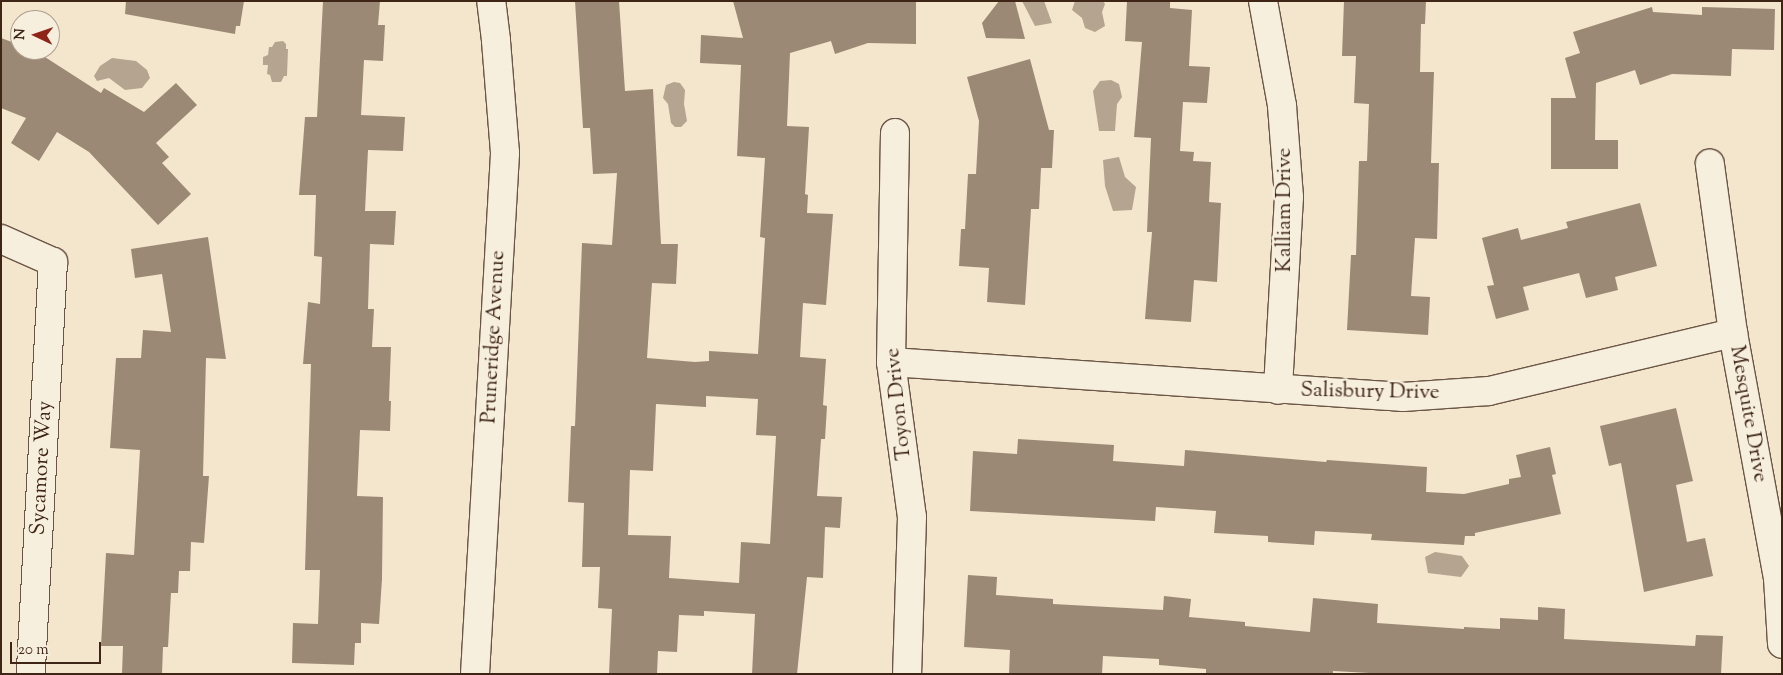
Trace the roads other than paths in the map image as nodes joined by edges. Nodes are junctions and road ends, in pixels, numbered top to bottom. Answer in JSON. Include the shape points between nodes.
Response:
{"nodes":[{"id":1,"x":491,"y":1,"type":"edge"},
{"id":2,"x":1263,"y":1,"type":"edge"},
{"id":3,"x":895,"y":133,"type":"dead end"},
{"id":4,"x":1710,"y":164,"type":"dead end"},
{"id":5,"x":1,"y":239,"type":"edge"},
{"id":6,"x":1733,"y":332,"type":"junction"},
{"id":7,"x":891,"y":362,"type":"junction"},
{"id":8,"x":1278,"y":390,"type":"junction"},
{"id":9,"x":1782,"y":644,"type":"edge"},
{"id":10,"x":32,"y":674,"type":"edge"},
{"id":11,"x":475,"y":674,"type":"edge"},
{"id":12,"x":908,"y":674,"type":"edge"}],
"edges":[{"from":1,"to":11,"type":"street","name":"Pruneridge Avenue","via":[[505,154]]},
{"from":2,"to":8,"type":"street","name":"Kalliam Drive","via":[[1282,106],[1289,198]]},
{"from":3,"to":7,"type":"street","name":"Toyon Drive"},
{"from":4,"to":6,"type":"street"},
{"from":5,"to":10,"type":"street","name":"Sycamore Way","via":[[53,262]]},
{"from":6,"to":8,"type":"street","name":"Salisbury Drive","via":[[1489,391],[1403,397]]},
{"from":6,"to":9,"type":"street","name":"Mesquite Drive","via":[[1778,578]]},
{"from":7,"to":8,"type":"street","name":"Salisbury Drive"},
{"from":7,"to":12,"type":"street","name":"Toyon Drive","via":[[912,517]]}]}
